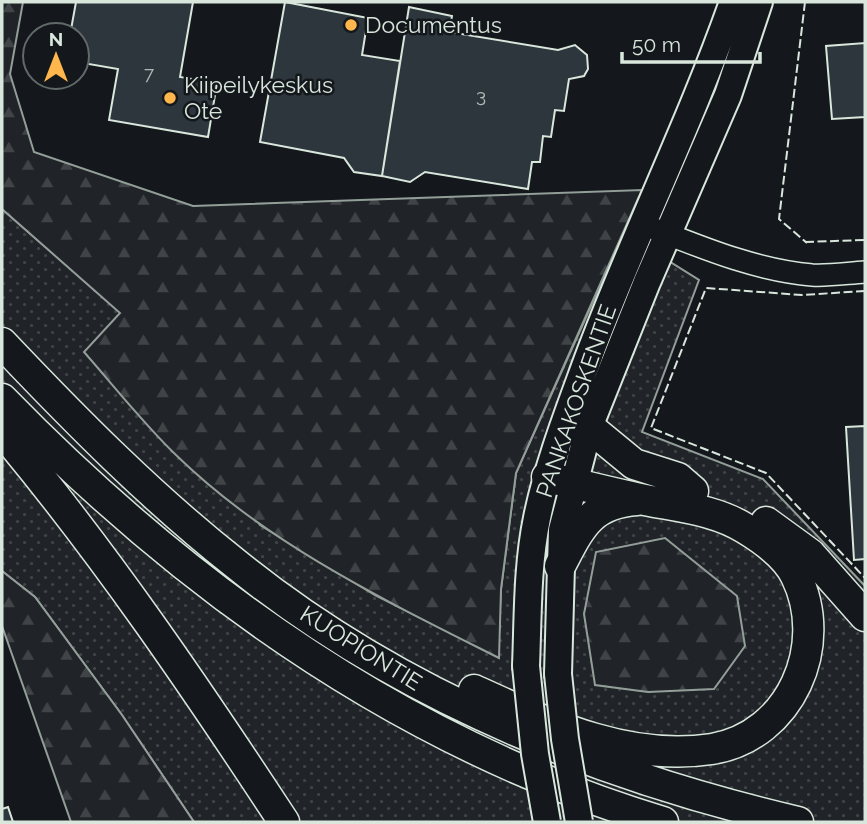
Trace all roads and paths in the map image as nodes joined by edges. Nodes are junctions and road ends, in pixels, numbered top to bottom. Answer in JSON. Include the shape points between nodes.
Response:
{"nodes":[{"id":1,"x":733,"y":2,"type":"edge"},
{"id":2,"x":759,"y":2,"type":"edge"},
{"id":3,"x":642,"y":224,"type":"junction"},
{"id":4,"x":670,"y":235,"type":"junction"},
{"id":5,"x":865,"y":272,"type":"edge"},
{"id":6,"x":2,"y":343,"type":"edge"},
{"id":7,"x":2,"y":399,"type":"edge"},
{"id":8,"x":589,"y":427,"type":"junction"},
{"id":9,"x":2,"y":431,"type":"edge"},
{"id":10,"x":562,"y":472,"type":"junction"},
{"id":11,"x":693,"y":491,"type":"junction"},
{"id":12,"x":644,"y":499,"type":"junction"},
{"id":13,"x":560,"y":566,"type":"junction"},
{"id":14,"x":865,"y":616,"type":"edge"},
{"id":15,"x":429,"y":690,"type":"junction"},
{"id":16,"x":285,"y":822,"type":"edge"},
{"id":17,"x":547,"y":822,"type":"edge"},
{"id":18,"x":579,"y":822,"type":"edge"},
{"id":19,"x":663,"y":822,"type":"edge"},
{"id":20,"x":798,"y":822,"type":"edge"}],
"edges":[{"from":1,"to":3,"type":"main road","name":"PANKAKOSKENTIE"},
{"from":2,"to":4,"type":"main road","name":"PANKAKOSKENTIE","via":[[728,95]]},
{"from":3,"to":4,"type":"street"},
{"from":3,"to":10,"type":"main road","name":"PANKAKOSKENTIE","via":[[600,326]]},
{"from":4,"to":5,"type":"street","via":[[788,272]]},
{"from":4,"to":8,"type":"main road","name":"PANKAKOSKENTIE"},
{"from":6,"to":15,"type":"highway","name":"KUOPIONTIE","via":[[97,442],[238,566],[316,623]]},
{"from":7,"to":19,"type":"highway","name":"KUOPIONTIE","via":[[155,544],[299,651],[412,719],[501,763],[606,805]]},
{"from":8,"to":10,"type":"main road","name":"PANKAKOSKENTIE"},
{"from":8,"to":11,"type":"highway","via":[[634,464],[678,478]]},
{"from":9,"to":16,"type":"highway","via":[[123,588]]},
{"from":10,"to":11,"type":"highway"},
{"from":10,"to":12,"type":"highway"},
{"from":10,"to":13,"type":"main road","name":"PANKAKOSKENTIE"},
{"from":10,"to":17,"type":"main road","name":"PANKAKOSKENTIE","bridge":true,"via":[[537,520],[529,589],[526,666]]},
{"from":11,"to":14,"type":"highway","via":[[775,526],[810,554]]},
{"from":12,"to":13,"type":"highway","via":[[614,502],[594,514],[577,533]]},
{"from":12,"to":15,"type":"highway","via":[[713,513],[745,528],[776,551],[795,574],[806,602],[810,635],[800,679],[783,708],[754,733],[714,748],[662,752],[599,742],[470,688]]},
{"from":13,"to":18,"type":"main road","name":"PANKAKOSKENTIE","bridge":true,"via":[[558,674]]},
{"from":15,"to":20,"type":"highway","name":"KUOPIONTIE","via":[[509,729],[617,771]]}]}
